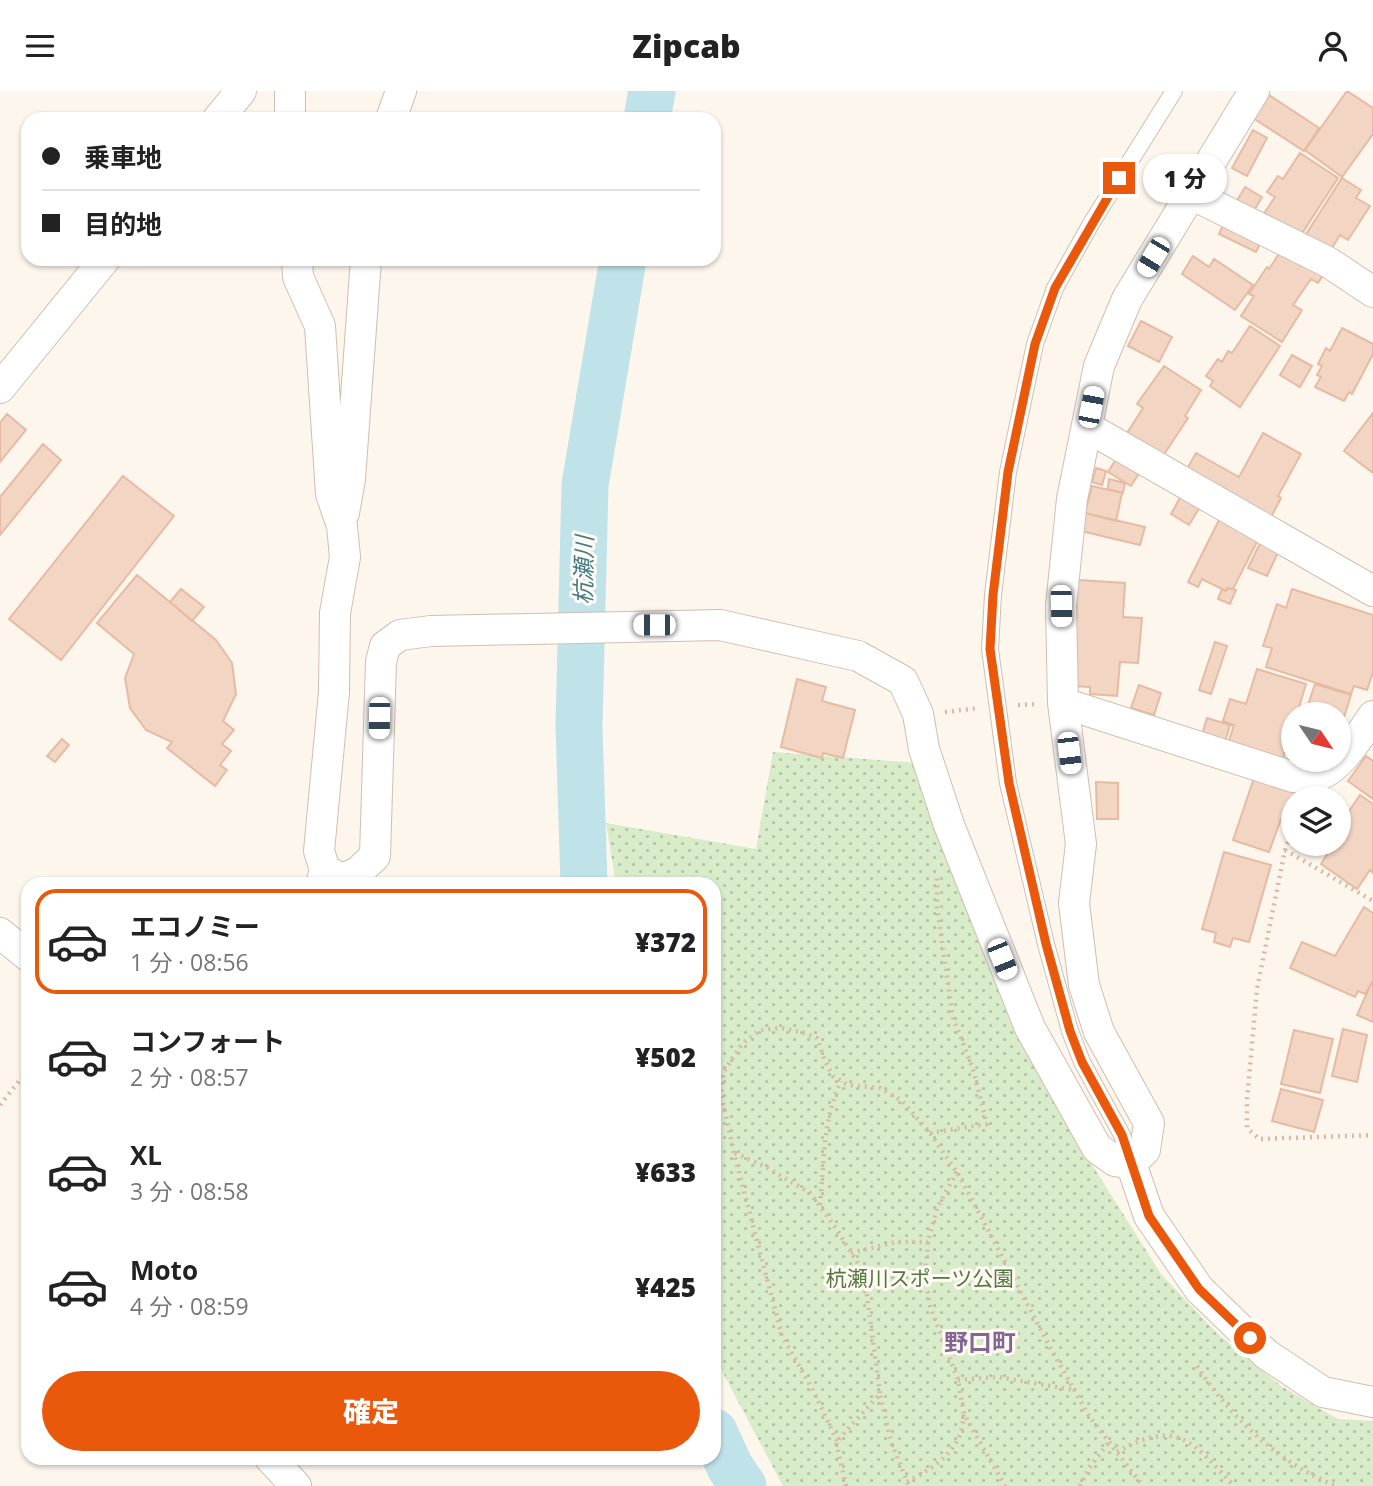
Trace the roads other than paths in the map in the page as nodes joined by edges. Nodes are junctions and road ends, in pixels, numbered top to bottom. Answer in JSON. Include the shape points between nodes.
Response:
{"nodes":[{"id":1,"x":241,"y":91,"type":"edge"},
{"id":2,"x":290,"y":91,"type":"edge"},
{"id":3,"x":401,"y":91,"type":"edge"},
{"id":4,"x":1174,"y":91,"type":"edge"},
{"id":5,"x":1254,"y":91,"type":"edge"},
{"id":6,"x":224,"y":112,"type":"edge"},
{"id":7,"x":289,"y":112,"type":"edge"},
{"id":8,"x":394,"y":112,"type":"edge"},
{"id":9,"x":1191,"y":194,"type":"junction"},
{"id":10,"x":99,"y":266,"type":"edge"},
{"id":11,"x":297,"y":266,"type":"edge"},
{"id":12,"x":365,"y":266,"type":"edge"},
{"id":13,"x":1373,"y":292,"type":"edge"},
{"id":14,"x":0,"y":388,"type":"edge"},
{"id":15,"x":1087,"y":427,"type":"junction"},
{"id":16,"x":342,"y":526,"type":"junction"},
{"id":17,"x":1373,"y":590,"type":"edge"},
{"id":18,"x":1063,"y":703,"type":"junction"},
{"id":19,"x":1373,"y":716,"type":"edge"},
{"id":20,"x":323,"y":877,"type":"edge"},
{"id":21,"x":348,"y":877,"type":"edge"},
{"id":22,"x":0,"y":933,"type":"edge"},
{"id":23,"x":21,"y":950,"type":"edge"},
{"id":24,"x":1130,"y":1163,"type":"junction"},
{"id":25,"x":1373,"y":1402,"type":"edge"},
{"id":26,"x":276,"y":1465,"type":"edge"},
{"id":27,"x":296,"y":1486,"type":"edge"}],
"edges":[{"from":1,"to":6,"type":"street"},
{"from":2,"to":7,"type":"street"},
{"from":3,"to":8,"type":"street"},
{"from":4,"to":24,"type":"lane","via":[[1055,288],[1035,344],[1008,472],[990,649],[1009,783],[1066,1019],[1082,1062],[1122,1135]]},
{"from":5,"to":9,"type":"street"},
{"from":9,"to":13,"type":"street","via":[[1328,263]]},
{"from":9,"to":15,"type":"street","via":[[1127,299],[1099,366]]},
{"from":10,"to":14,"type":"street"},
{"from":11,"to":16,"type":"street","via":[[320,326],[331,494]]},
{"from":12,"to":16,"type":"street","via":[[350,479]]},
{"from":15,"to":17,"type":"street"},
{"from":15,"to":18,"type":"street","via":[[1072,499],[1061,606]]},
{"from":16,"to":20,"type":"street","via":[[345,557],[335,613],[334,692],[319,851]]},
{"from":18,"to":19,"type":"street","via":[[1293,777],[1312,778],[1345,755]]},
{"from":18,"to":24,"type":"street","via":[[1081,844],[1074,903],[1084,985],[1099,1032],[1149,1123],[1145,1150]]},
{"from":21,"to":24,"type":"street","via":[[375,856],[381,663],[385,646],[400,635],[720,625],[858,656],[903,681],[918,715],[924,749],[957,844],[1030,1028],[1097,1148],[1115,1161]]},
{"from":22,"to":23,"type":"street"},
{"from":24,"to":25,"type":"street","via":[[1149,1216],[1199,1289],[1266,1354],[1323,1392]]},
{"from":26,"to":27,"type":"street"}]}
